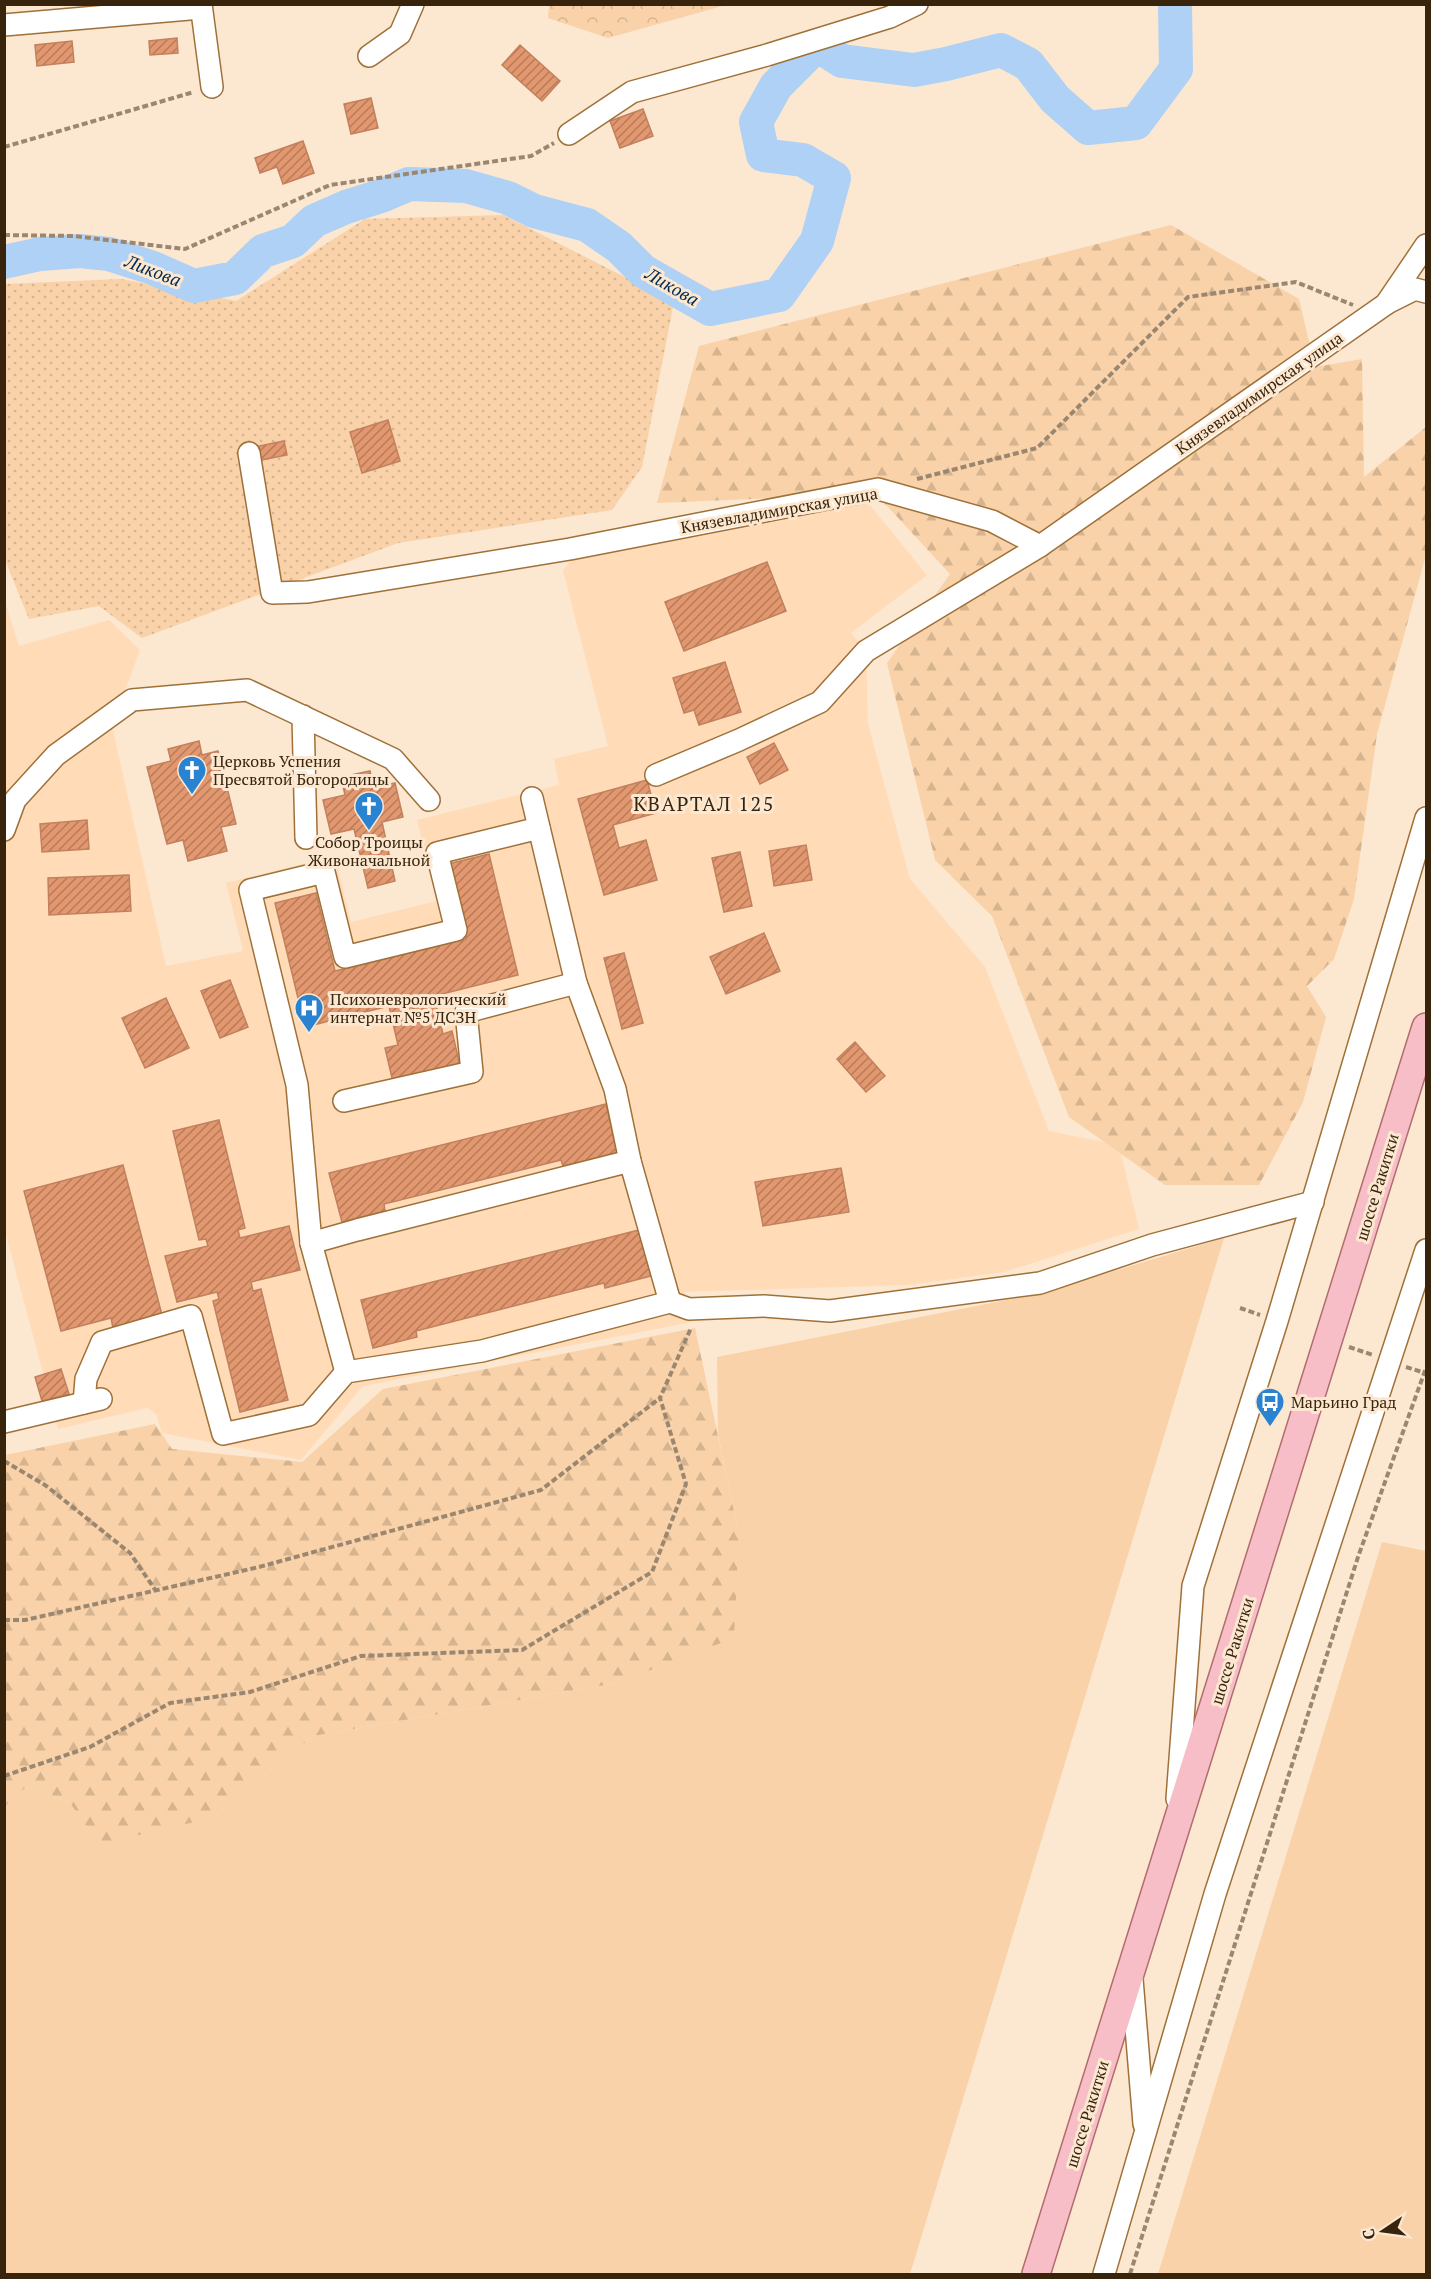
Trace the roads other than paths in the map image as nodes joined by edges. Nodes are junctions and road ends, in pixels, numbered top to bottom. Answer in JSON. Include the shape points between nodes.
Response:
{"nodes":[{"id":1,"x":412,"y":4,"type":"edge"},
{"id":2,"x":917,"y":4,"type":"edge"},
{"id":3,"x":201,"y":6,"type":"edge"},
{"id":4,"x":4,"y":25,"type":"edge"},
{"id":5,"x":369,"y":56,"type":"dead end"},
{"id":6,"x":212,"y":87,"type":"road end"},
{"id":7,"x":570,"y":134,"type":"road end"},
{"id":8,"x":1426,"y":245,"type":"edge"},
{"id":9,"x":1426,"y":292,"type":"edge"},
{"id":10,"x":1380,"y":308,"type":"junction"},
{"id":11,"x":249,"y":453,"type":"dead end"},
{"id":12,"x":1040,"y":546,"type":"junction"},
{"id":13,"x":303,"y":716,"type":"junction"},
{"id":14,"x":656,"y":775,"type":"dead end"},
{"id":15,"x":532,"y":798,"type":"dead end"},
{"id":16,"x":429,"y":800,"type":"dead end"},
{"id":17,"x":1426,"y":818,"type":"edge"},
{"id":18,"x":539,"y":828,"type":"junction"},
{"id":19,"x":4,"y":830,"type":"edge"},
{"id":20,"x":306,"y":838,"type":"dead end"},
{"id":21,"x":576,"y":984,"type":"junction"},
{"id":22,"x":1426,"y":1027,"type":"edge"},
{"id":23,"x":344,"y":1101,"type":"dead end"},
{"id":24,"x":630,"y":1161,"type":"junction"},
{"id":25,"x":1313,"y":1202,"type":"junction"},
{"id":26,"x":311,"y":1243,"type":"junction"},
{"id":27,"x":1426,"y":1250,"type":"edge"},
{"id":28,"x":670,"y":1302,"type":"junction"},
{"id":29,"x":346,"y":1372,"type":"junction"},
{"id":30,"x":4,"y":1422,"type":"edge"},
{"id":31,"x":1174,"y":1834,"type":"junction"},
{"id":32,"x":1131,"y":1972,"type":"junction"},
{"id":33,"x":1145,"y":2136,"type":"junction"},
{"id":34,"x":1036,"y":2274,"type":"edge"},
{"id":35,"x":1104,"y":2274,"type":"edge"}],
"edges":[{"from":1,"to":5,"type":"street","via":[[400,33]]},
{"from":2,"to":7,"type":"street","via":[[890,17],[778,52],[632,92]]},
{"from":3,"to":4,"type":"street"},
{"from":3,"to":6,"type":"street"},
{"from":8,"to":10,"type":"street","name":"Князевладимирская улица"},
{"from":9,"to":10,"type":"street","via":[[1416,289]]},
{"from":10,"to":12,"type":"street","name":"Князевладимирская улица"},
{"from":11,"to":12,"type":"street","name":"Князевладимирская улица","via":[[272,593],[308,592],[570,549],[878,489],[992,520]]},
{"from":12,"to":14,"type":"street","via":[[866,651],[820,702]]},
{"from":13,"to":16,"type":"street","via":[[393,759]]},
{"from":13,"to":19,"type":"street","via":[[247,690],[132,700],[56,755],[15,800]]},
{"from":13,"to":20,"type":"street"},
{"from":15,"to":18,"type":"street"},
{"from":17,"to":25,"type":"street"},
{"from":18,"to":21,"type":"street"},
{"from":18,"to":26,"type":"street","via":[[437,853],[456,930],[345,957],[324,872],[250,890],[297,1085]]},
{"from":21,"to":23,"type":"street","via":[[466,1012],[472,1072]]},
{"from":21,"to":24,"type":"street","via":[[615,1089]]},
{"from":22,"to":31,"type":"main road","name":"шоссе Ракитки"},
{"from":24,"to":26,"type":"street"},
{"from":24,"to":28,"type":"street"},
{"from":25,"to":28,"type":"street","via":[[1152,1245],[1040,1284],[830,1311],[764,1306],[689,1309]]},
{"from":25,"to":31,"type":"street","via":[[1193,1586]]},
{"from":26,"to":29,"type":"street"},
{"from":27,"to":33,"type":"street","via":[[1215,1894]]},
{"from":28,"to":29,"type":"street","via":[[482,1351]]},
{"from":29,"to":30,"type":"street","via":[[309,1415],[224,1434],[191,1316],[102,1342],[86,1378],[93,1401]]},
{"from":31,"to":32,"type":"main road","name":"шоссе Ракитки"},
{"from":32,"to":33,"type":"street"},
{"from":32,"to":34,"type":"main road","name":"шоссе Ракитки"},
{"from":33,"to":35,"type":"street"}]}
